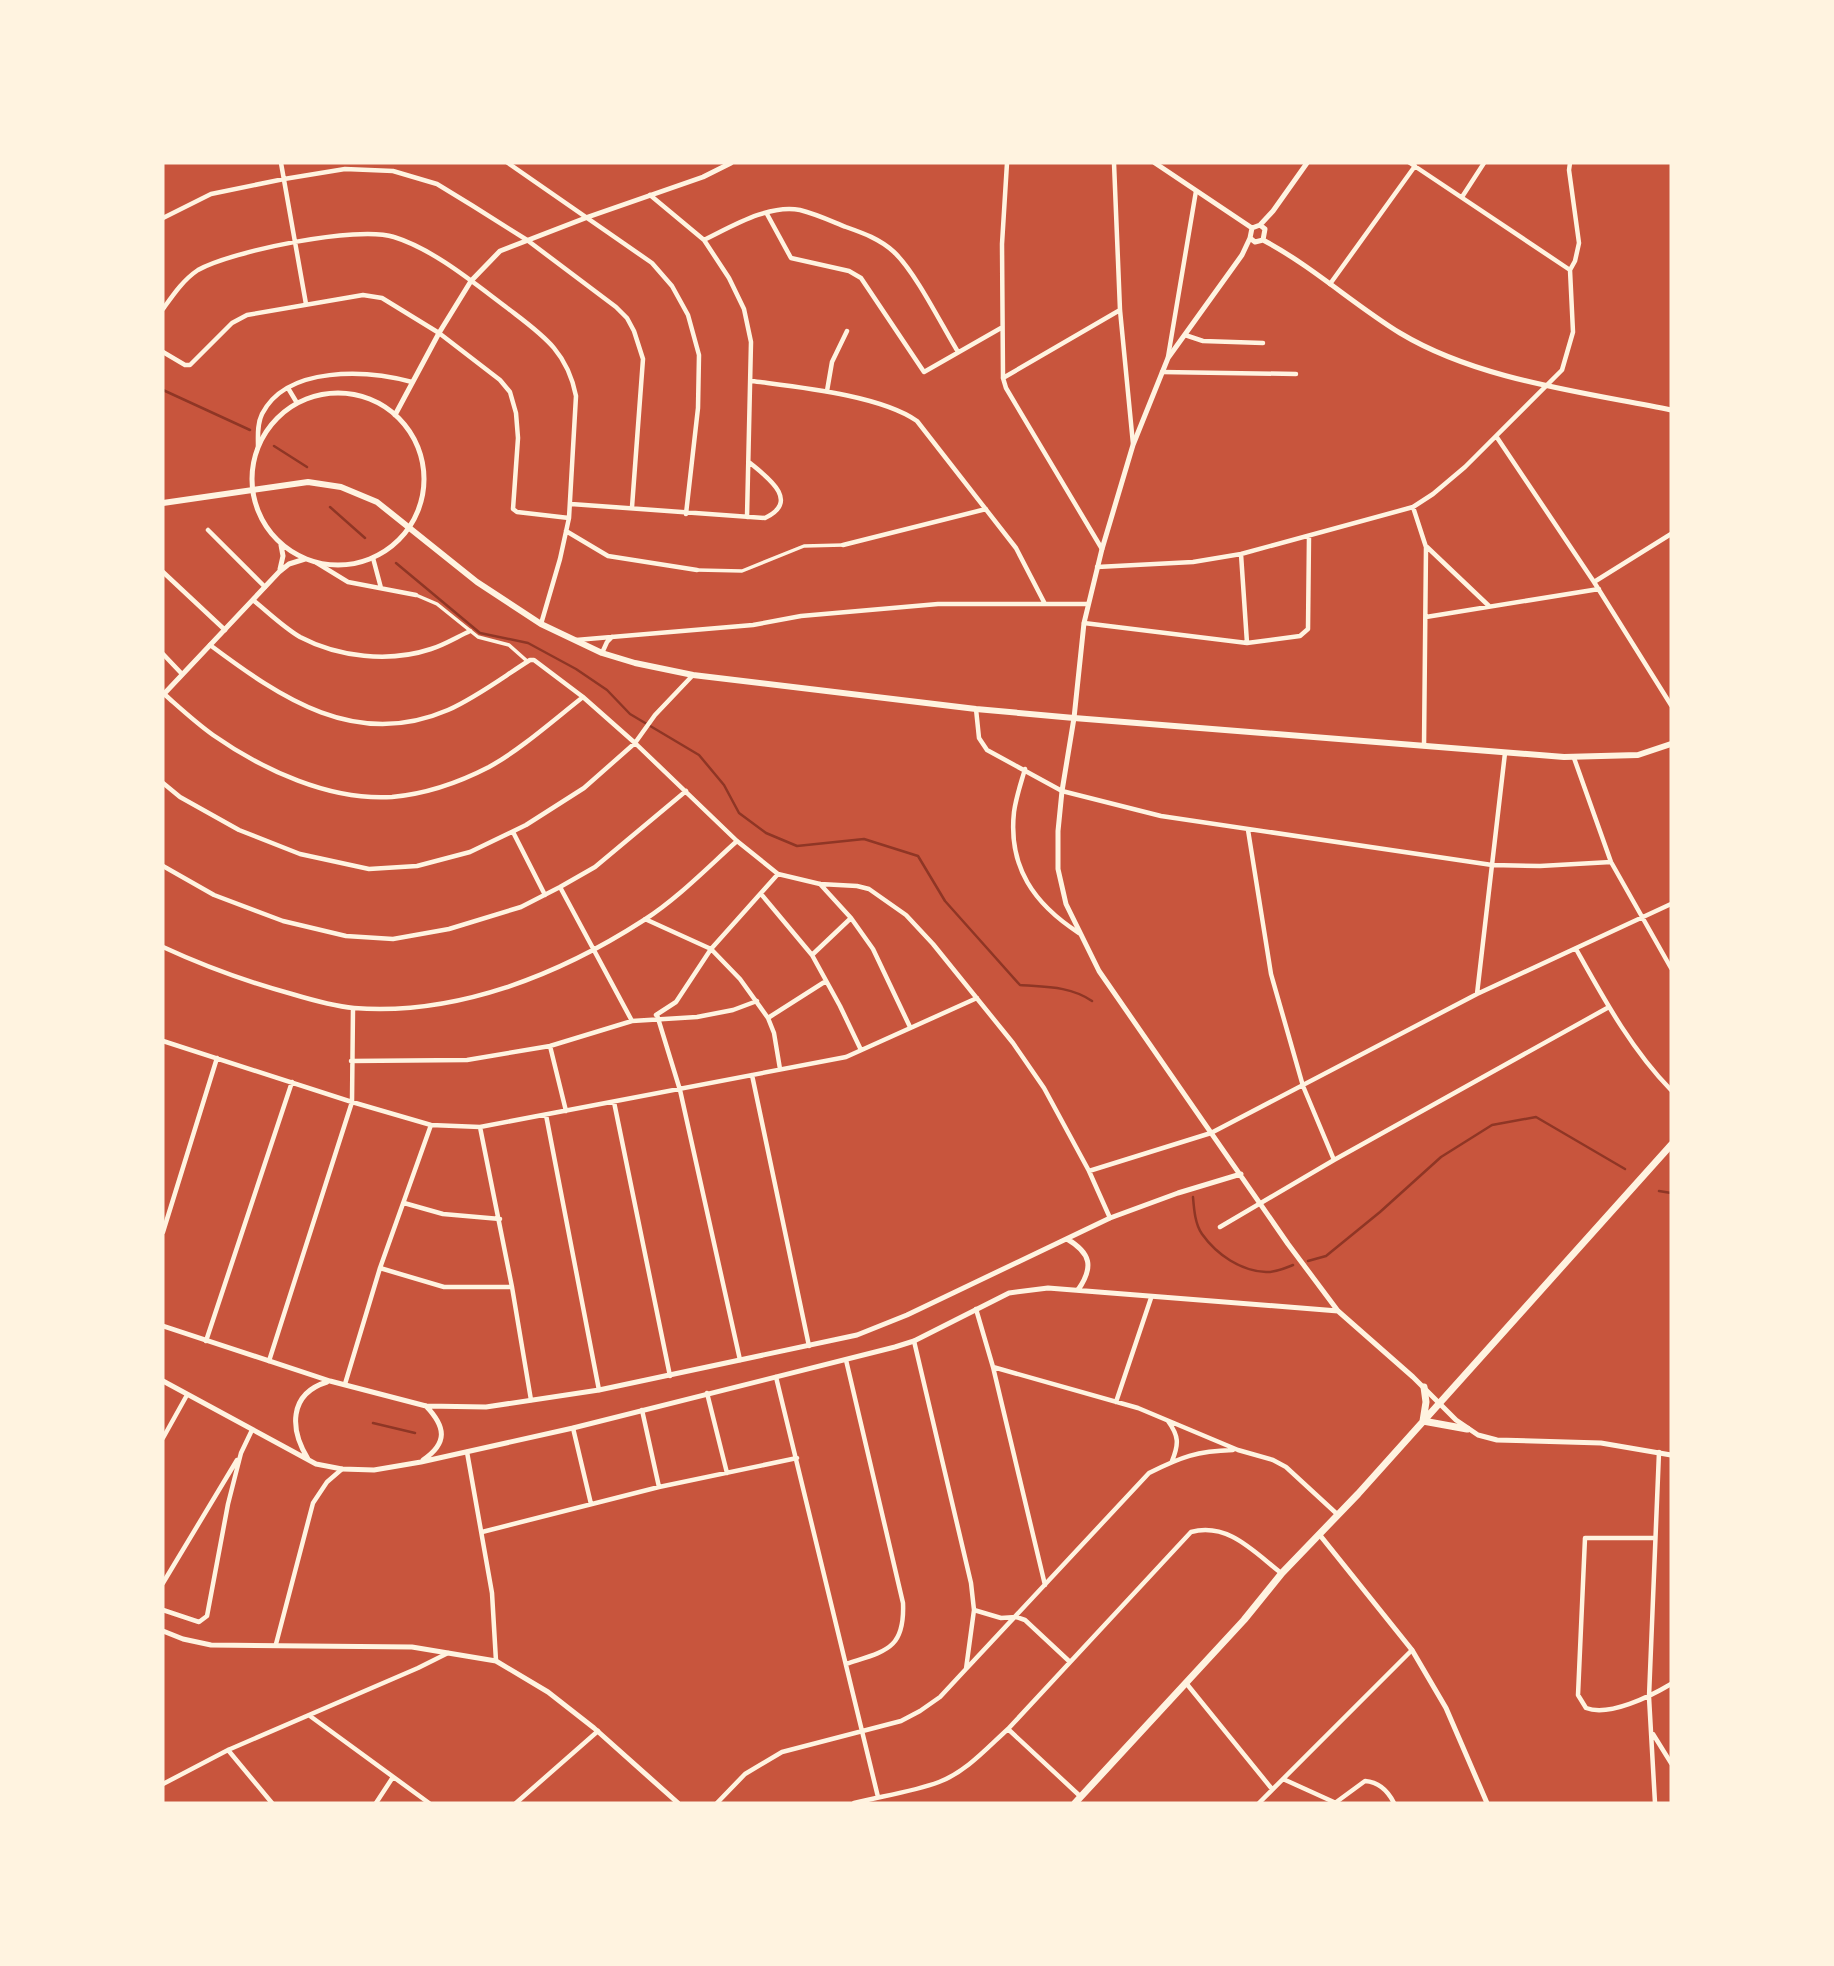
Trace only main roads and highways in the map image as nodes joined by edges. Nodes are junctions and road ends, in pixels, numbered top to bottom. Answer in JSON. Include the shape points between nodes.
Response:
{"nodes":[{"id":1,"x":163,"y":503,"type":"edge"},
{"id":2,"x":1671,"y":744,"type":"edge"},
{"id":3,"x":1671,"y":1145,"type":"edge"},
{"id":4,"x":1424,"y":1387,"type":"road end"},
{"id":5,"x":1423,"y":1421,"type":"junction"},
{"id":6,"x":1467,"y":1429,"type":"road end"},
{"id":7,"x":1078,"y":1800,"type":"edge"}],
"edges":[{"from":1,"to":2,"type":"main road","via":[[309,482],[341,486],[377,502],[477,582],[541,624],[603,653],[693,675],[976,709],[1574,758],[1638,755]]},
{"from":3,"to":5,"type":"main road"},
{"from":4,"to":5,"type":"main road"},
{"from":5,"to":6,"type":"main road"},
{"from":5,"to":7,"type":"main road"}]}
